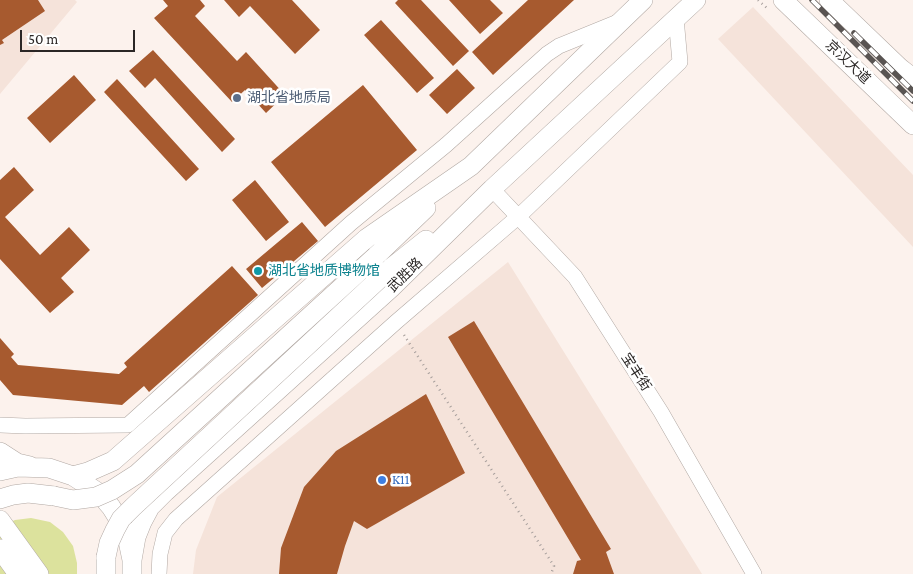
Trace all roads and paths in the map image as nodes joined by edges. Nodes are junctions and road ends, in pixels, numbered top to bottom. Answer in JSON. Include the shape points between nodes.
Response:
{"nodes":[{"id":1,"x":643,"y":0,"type":"edge"},
{"id":2,"x":696,"y":0,"type":"edge"},
{"id":3,"x":758,"y":0,"type":"edge"},
{"id":4,"x":799,"y":0,"type":"edge"},
{"id":5,"x":829,"y":0,"type":"edge"},
{"id":6,"x":844,"y":0,"type":"edge"},
{"id":7,"x":777,"y":7,"type":"edge"},
{"id":8,"x":676,"y":18,"type":"junction"},
{"id":9,"x":624,"y":19,"type":"junction"},
{"id":10,"x":909,"y":71,"type":"edge"},
{"id":11,"x":913,"y":118,"type":"edge"},
{"id":12,"x":913,"y":125,"type":"edge"},
{"id":13,"x":471,"y":166,"type":"junction"},
{"id":14,"x":492,"y":189,"type":"junction"},
{"id":15,"x":519,"y":216,"type":"junction"},
{"id":16,"x":396,"y":322,"type":"junction"},
{"id":17,"x":0,"y":425,"type":"edge"},
{"id":18,"x":0,"y":452,"type":"edge"},
{"id":19,"x":34,"y":467,"type":"junction"},
{"id":20,"x":0,"y":471,"type":"edge"},
{"id":21,"x":72,"y":476,"type":"junction"},
{"id":22,"x":0,"y":479,"type":"edge"},
{"id":23,"x":28,"y":492,"type":"junction"},
{"id":24,"x":0,"y":499,"type":"edge"},
{"id":25,"x":0,"y":520,"type":"edge"},
{"id":26,"x":0,"y":549,"type":"edge"},
{"id":27,"x":132,"y":567,"type":"edge"},
{"id":28,"x":18,"y":574,"type":"edge"},
{"id":29,"x":39,"y":574,"type":"edge"},
{"id":30,"x":106,"y":574,"type":"edge"},
{"id":31,"x":159,"y":574,"type":"edge"},
{"id":32,"x":551,"y":574,"type":"edge"},
{"id":33,"x":754,"y":574,"type":"edge"}],
"edges":[{"from":1,"to":9,"type":"main road"},
{"from":2,"to":8,"type":"main road","name":"武胜路"},
{"from":3,"to":7,"type":"path"},
{"from":4,"to":11,"type":"main road","via":[[886,85]]},
{"from":5,"to":10,"type":"main road"},
{"from":6,"to":10,"type":"main road"},
{"from":7,"to":12,"type":"main road","name":"京汉大道"},
{"from":8,"to":14,"type":"main road","name":"武胜路"},
{"from":8,"to":15,"type":"street","via":[[680,62]]},
{"from":9,"to":13,"type":"main road"},
{"from":9,"to":17,"type":"street","via":[[547,54],[446,145],[352,223],[128,425]]},
{"from":13,"to":21,"type":"main road","via":[[367,238],[112,461]]},
{"from":13,"to":23,"type":"main road","bridge":true,"via":[[126,483],[84,499]]},
{"from":14,"to":15,"type":"street","name":"宝丰街"},
{"from":14,"to":27,"type":"main road","name":"武胜路","via":[[391,288],[150,507],[136,537]]},
{"from":14,"to":30,"type":"main road","bridge":true,"via":[[390,268],[133,507],[121,519],[109,543]]},
{"from":15,"to":16,"type":"street"},
{"from":15,"to":33,"type":"street","name":"宝丰街","via":[[575,276],[661,412]]},
{"from":16,"to":31,"type":"street","via":[[176,519],[165,533]]},
{"from":16,"to":32,"type":"path","via":[[554,566]]},
{"from":18,"to":19,"type":"main road","via":[[17,463]]},
{"from":19,"to":20,"type":"main road"},
{"from":19,"to":21,"type":"main road"},
{"from":21,"to":27,"type":"main road","via":[[99,493],[111,507],[128,541]]},
{"from":22,"to":23,"type":"main road"},
{"from":23,"to":24,"type":"main road"},
{"from":25,"to":29,"type":"main road"},
{"from":26,"to":28,"type":"main road"}]}
